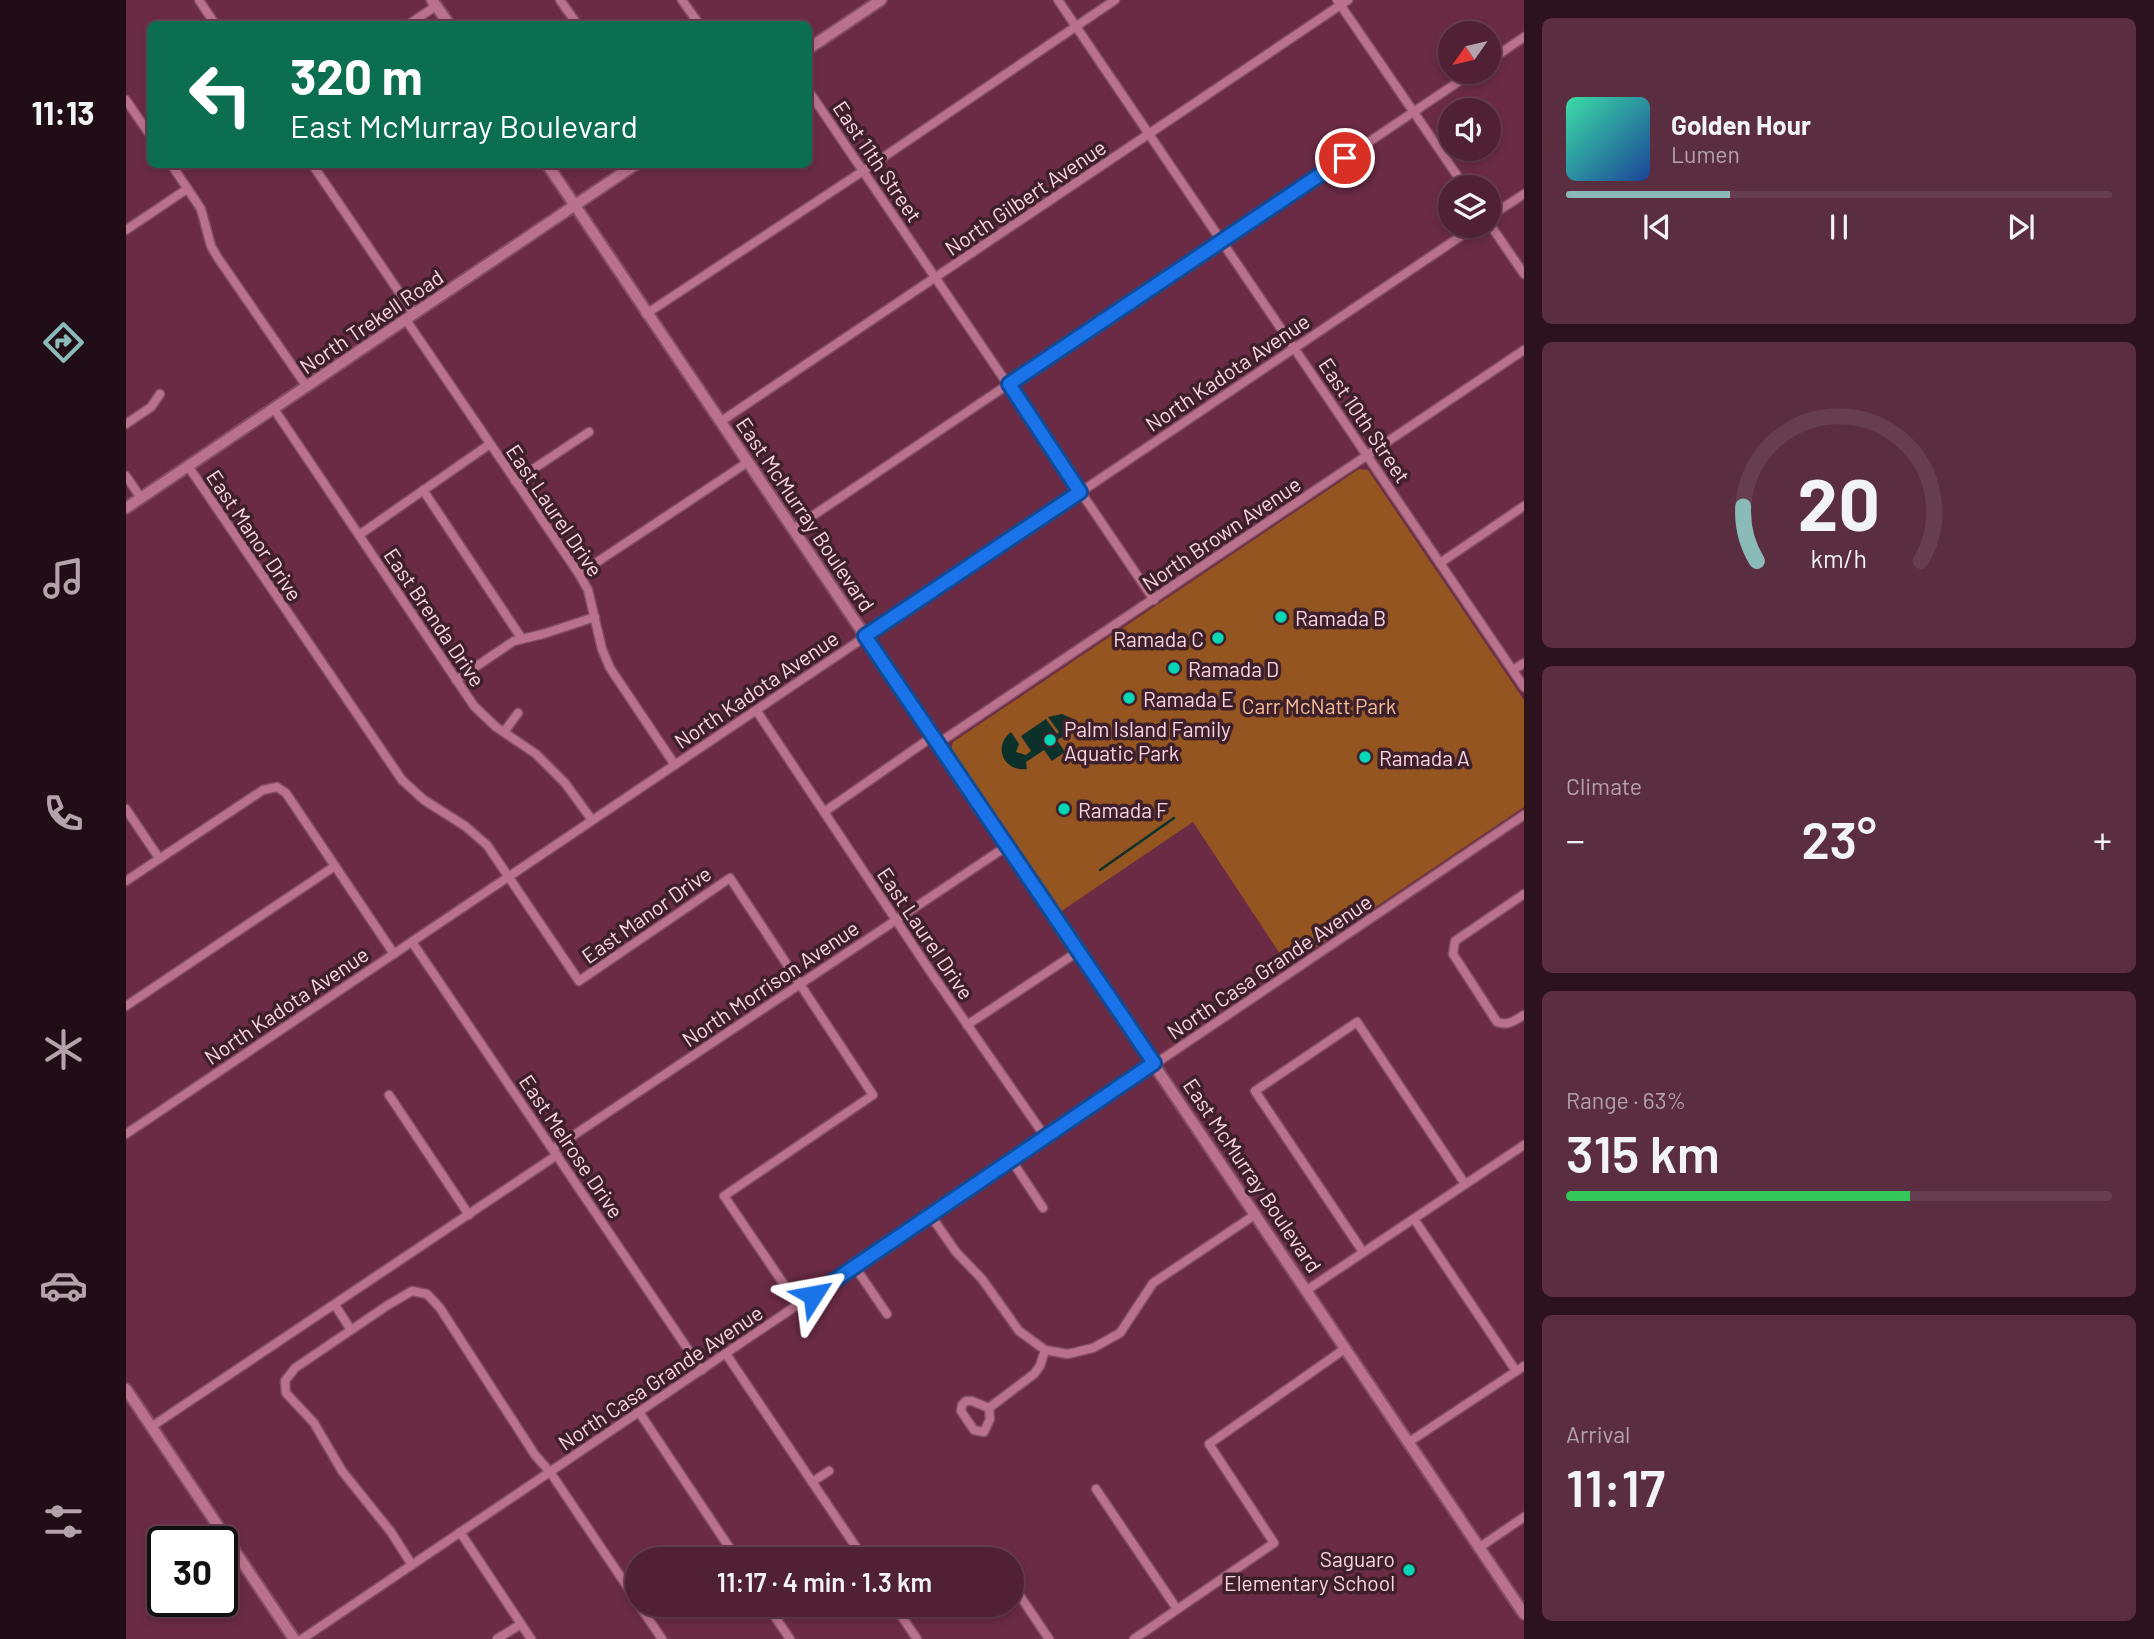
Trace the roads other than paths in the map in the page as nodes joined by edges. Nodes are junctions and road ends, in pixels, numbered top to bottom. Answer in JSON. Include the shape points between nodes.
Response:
{"nodes":[{"id":1,"x":199,"y":0,"type":"edge"},
{"id":2,"x":560,"y":0,"type":"edge"},
{"id":3,"x":682,"y":0,"type":"edge"},
{"id":4,"x":881,"y":0,"type":"edge"},
{"id":5,"x":1058,"y":0,"type":"edge"},
{"id":6,"x":1115,"y":0,"type":"edge"},
{"id":7,"x":1342,"y":2,"type":"edge"},
{"id":8,"x":434,"y":3,"type":"edge"},
{"id":9,"x":213,"y":21,"type":"edge"},
{"id":10,"x":413,"y":21,"type":"edge"},
{"id":11,"x":447,"y":21,"type":"edge"},
{"id":12,"x":575,"y":21,"type":"edge"},
{"id":13,"x":697,"y":21,"type":"edge"},
{"id":14,"x":1077,"y":27,"type":"junction"},
{"id":15,"x":1524,"y":37,"type":"edge"},
{"id":16,"x":812,"y":46,"type":"edge"},
{"id":17,"x":1502,"y":52,"type":"edge"},
{"id":18,"x":1455,"y":84,"type":"edge"},
{"id":19,"x":812,"y":96,"type":"edge"},
{"id":20,"x":126,"y":100,"type":"edge"},
{"id":21,"x":130,"y":112,"type":"edge"},
{"id":22,"x":1414,"y":112,"type":"junction"},
{"id":23,"x":147,"y":132,"type":"edge"},
{"id":24,"x":1150,"y":135,"type":"junction"},
{"id":25,"x":174,"y":168,"type":"edge"},
{"id":26,"x":315,"y":168,"type":"edge"},
{"id":27,"x":550,"y":168,"type":"edge"},
{"id":28,"x":630,"y":168,"type":"edge"},
{"id":29,"x":863,"y":171,"type":"junction"},
{"id":30,"x":1457,"y":175,"type":"edge"},
{"id":31,"x":187,"y":188,"type":"junction"},
{"id":32,"x":1524,"y":194,"type":"edge"},
{"id":33,"x":575,"y":206,"type":"junction"},
{"id":34,"x":1501,"y":209,"type":"edge"},
{"id":35,"x":126,"y":230,"type":"edge"},
{"id":36,"x":1458,"y":238,"type":"edge"},
{"id":37,"x":1499,"y":238,"type":"edge"},
{"id":38,"x":1222,"y":242,"type":"junction"},
{"id":39,"x":1524,"y":274,"type":"edge"},
{"id":40,"x":937,"y":277,"type":"junction"},
{"id":41,"x":646,"y":314,"type":"junction"},
{"id":42,"x":410,"y":317,"type":"junction"},
{"id":43,"x":1295,"y":348,"type":"junction"},
{"id":44,"x":1524,"y":350,"type":"edge"},
{"id":45,"x":1009,"y":384,"type":"junction"},
{"id":46,"x":307,"y":387,"type":"junction"},
{"id":47,"x":160,"y":394,"type":"dead end"},
{"id":48,"x":274,"y":409,"type":"junction"},
{"id":49,"x":720,"y":422,"type":"junction"},
{"id":50,"x":126,"y":424,"type":"edge"},
{"id":51,"x":589,"y":432,"type":"dead end"},
{"id":52,"x":490,"y":444,"type":"junction"},
{"id":53,"x":1367,"y":455,"type":"junction"},
{"id":54,"x":748,"y":462,"type":"junction"},
{"id":55,"x":188,"y":466,"type":"junction"},
{"id":56,"x":126,"y":475,"type":"edge"},
{"id":57,"x":515,"y":481,"type":"junction"},
{"id":58,"x":424,"y":490,"type":"junction"},
{"id":59,"x":1080,"y":492,"type":"junction"},
{"id":60,"x":141,"y":498,"type":"junction"},
{"id":61,"x":1524,"y":506,"type":"edge"},
{"id":62,"x":126,"y":508,"type":"edge"},
{"id":63,"x":793,"y":529,"type":"junction"},
{"id":64,"x":359,"y":535,"type":"junction"},
{"id":65,"x":1440,"y":563,"type":"junction"},
{"id":66,"x":579,"y":574,"type":"junction"},
{"id":67,"x":1154,"y":600,"type":"junction"},
{"id":68,"x":595,"y":617,"type":"junction"},
{"id":69,"x":865,"y":636,"type":"junction"},
{"id":70,"x":522,"y":639,"type":"junction"},
{"id":71,"x":1524,"y":663,"type":"edge"},
{"id":72,"x":1513,"y":670,"type":"junction"},
{"id":73,"x":456,"y":680,"type":"junction"},
{"id":74,"x":1524,"y":687,"type":"edge"},
{"id":75,"x":756,"y":710,"type":"junction"},
{"id":76,"x":518,"y":713,"type":"dead end"},
{"id":77,"x":503,"y":732,"type":"junction"},
{"id":78,"x":935,"y":740,"type":"junction"},
{"id":79,"x":675,"y":765,"type":"junction"},
{"id":80,"x":126,"y":809,"type":"edge"},
{"id":81,"x":824,"y":812,"type":"junction"},
{"id":82,"x":1524,"y":815,"type":"edge"},
{"id":83,"x":593,"y":820,"type":"junction"},
{"id":84,"x":1006,"y":846,"type":"junction"},
{"id":85,"x":159,"y":858,"type":"junction"},
{"id":86,"x":335,"y":866,"type":"junction"},
{"id":87,"x":509,"y":876,"type":"junction"},
{"id":88,"x":126,"y":881,"type":"edge"},
{"id":89,"x":1524,"y":894,"type":"edge"},
{"id":90,"x":896,"y":919,"type":"junction"},
{"id":91,"x":412,"y":942,"type":"junction"},
{"id":92,"x":1079,"y":951,"type":"junction"},
{"id":93,"x":394,"y":954,"type":"junction"},
{"id":94,"x":800,"y":984,"type":"junction"},
{"id":95,"x":126,"y":1006,"type":"edge"},
{"id":96,"x":1524,"y":1015,"type":"edge"},
{"id":97,"x":967,"y":1025,"type":"junction"},
{"id":98,"x":1154,"y":1063,"type":"junction"},
{"id":99,"x":389,"y":1096,"type":"dead end"},
{"id":100,"x":126,"y":1134,"type":"edge"},
{"id":101,"x":1046,"y":1138,"type":"junction"},
{"id":102,"x":1524,"y":1145,"type":"edge"},
{"id":103,"x":555,"y":1152,"type":"junction"},
{"id":104,"x":1012,"y":1161,"type":"junction"},
{"id":105,"x":1465,"y":1184,"type":"junction"},
{"id":106,"x":1043,"y":1208,"type":"dead end"},
{"id":107,"x":1256,"y":1213,"type":"junction"},
{"id":108,"x":469,"y":1215,"type":"junction"},
{"id":109,"x":931,"y":1216,"type":"junction"},
{"id":110,"x":1414,"y":1219,"type":"junction"},
{"id":111,"x":1363,"y":1252,"type":"junction"},
{"id":112,"x":855,"y":1267,"type":"junction"},
{"id":113,"x":1307,"y":1290,"type":"junction"},
{"id":114,"x":335,"y":1305,"type":"junction"},
{"id":115,"x":798,"y":1306,"type":"junction"},
{"id":116,"x":887,"y":1314,"type":"dead end"},
{"id":117,"x":351,"y":1330,"type":"junction"},
{"id":118,"x":1346,"y":1348,"type":"junction"},
{"id":119,"x":1045,"y":1350,"type":"junction"},
{"id":120,"x":726,"y":1354,"type":"junction"},
{"id":121,"x":1520,"y":1368,"type":"edge"},
{"id":122,"x":702,"y":1370,"type":"junction"},
{"id":123,"x":126,"y":1389,"type":"edge"},
{"id":124,"x":989,"y":1408,"type":"dead end"},
{"id":125,"x":639,"y":1412,"type":"junction"},
{"id":126,"x":151,"y":1427,"type":"junction"},
{"id":127,"x":1409,"y":1442,"type":"junction"},
{"id":128,"x":829,"y":1471,"type":"dead end"},
{"id":129,"x":550,"y":1472,"type":"junction"},
{"id":130,"x":812,"y":1482,"type":"junction"},
{"id":131,"x":1096,"y":1489,"type":"dead end"},
{"id":132,"x":1524,"y":1517,"type":"edge"},
{"id":133,"x":460,"y":1532,"type":"junction"},
{"id":134,"x":729,"y":1547,"type":"edge"},
{"id":135,"x":855,"y":1547,"type":"edge"},
{"id":136,"x":1480,"y":1547,"type":"junction"},
{"id":137,"x":412,"y":1565,"type":"junction"},
{"id":138,"x":625,"y":1584,"type":"edge"},
{"id":139,"x":1024,"y":1602,"type":"edge"},
{"id":140,"x":1177,"y":1609,"type":"junction"},
{"id":141,"x":1524,"y":1614,"type":"edge"},
{"id":142,"x":647,"y":1617,"type":"edge"},
{"id":143,"x":775,"y":1617,"type":"edge"},
{"id":144,"x":902,"y":1617,"type":"edge"},
{"id":145,"x":520,"y":1624,"type":"junction"},
{"id":146,"x":294,"y":1639,"type":"edge"},
{"id":147,"x":302,"y":1639,"type":"edge"},
{"id":148,"x":497,"y":1639,"type":"edge"},
{"id":149,"x":531,"y":1639,"type":"edge"},
{"id":150,"x":662,"y":1639,"type":"edge"},
{"id":151,"x":790,"y":1639,"type":"edge"},
{"id":152,"x":917,"y":1639,"type":"edge"},
{"id":153,"x":1049,"y":1639,"type":"edge"},
{"id":154,"x":1134,"y":1639,"type":"edge"}],
"edges":[{"from":1,"to":9,"type":"street"},
{"from":2,"to":12,"type":"street"},
{"from":3,"to":13,"type":"street"},
{"from":4,"to":16,"type":"street"},
{"from":5,"to":14,"type":"street","name":"East 10th Street"},
{"from":6,"to":14,"type":"street"},
{"from":7,"to":22,"type":"street"},
{"from":7,"to":24,"type":"street","name":"North Gilbert Avenue"},
{"from":8,"to":10,"type":"street"},
{"from":8,"to":11,"type":"street"},
{"from":14,"to":24,"type":"street","name":"East 10th Street"},
{"from":14,"to":29,"type":"street"},
{"from":15,"to":17,"type":"street"},
{"from":18,"to":22,"type":"street"},
{"from":19,"to":29,"type":"street","name":"East 11th Street"},
{"from":20,"to":21,"type":"street"},
{"from":21,"to":23,"type":"street"},
{"from":22,"to":30,"type":"street"},
{"from":22,"to":38,"type":"street"},
{"from":24,"to":38,"type":"street","name":"East 10th Street"},
{"from":24,"to":40,"type":"street","name":"North Gilbert Avenue"},
{"from":25,"to":31,"type":"street"},
{"from":26,"to":42,"type":"street","name":"East Laurel Drive"},
{"from":27,"to":33,"type":"street","name":"East McMurray Boulevard"},
{"from":28,"to":33,"type":"street","name":"North Trekell Road"},
{"from":29,"to":40,"type":"street","name":"East 11th Street"},
{"from":29,"to":41,"type":"street"},
{"from":31,"to":35,"type":"street"},
{"from":31,"to":46,"type":"street","via":[[201,208],[218,258]]},
{"from":32,"to":34,"type":"street"},
{"from":33,"to":41,"type":"street","name":"East McMurray Boulevard"},
{"from":33,"to":42,"type":"street","name":"North Trekell Road"},
{"from":36,"to":43,"type":"street","name":"North Kadota Avenue"},
{"from":37,"to":39,"type":"street"},
{"from":38,"to":43,"type":"street","name":"East 10th Street"},
{"from":38,"to":45,"type":"street"},
{"from":40,"to":45,"type":"street","name":"East 11th Street"},
{"from":40,"to":49,"type":"street","name":"North Gilbert Avenue"},
{"from":41,"to":49,"type":"street","name":"East McMurray Boulevard"},
{"from":42,"to":46,"type":"street","name":"North Trekell Road"},
{"from":42,"to":52,"type":"street","name":"East Laurel Drive"},
{"from":43,"to":53,"type":"street","name":"East 10th Street"},
{"from":43,"to":59,"type":"street","name":"North Kadota Avenue"},
{"from":44,"to":53,"type":"street","name":"North Brown Avenue"},
{"from":45,"to":59,"type":"street","name":"East 11th Street"},
{"from":45,"to":63,"type":"street"},
{"from":46,"to":48,"type":"street","name":"North Trekell Road"},
{"from":47,"to":50,"type":"street","via":[[151,407]]},
{"from":48,"to":55,"type":"street","name":"North Trekell Road"},
{"from":48,"to":64,"type":"street","name":"East Brenda Drive"},
{"from":49,"to":54,"type":"street","name":"East McMurray Boulevard"},
{"from":51,"to":57,"type":"street"},
{"from":52,"to":57,"type":"street","name":"East Laurel Drive"},
{"from":52,"to":58,"type":"street"},
{"from":53,"to":65,"type":"street","name":"East 10th Street"},
{"from":53,"to":67,"type":"street","name":"North Brown Avenue"},
{"from":54,"to":63,"type":"street","name":"East McMurray Boulevard"},
{"from":54,"to":66,"type":"street"},
{"from":55,"to":60,"type":"street","name":"North Trekell Road"},
{"from":55,"to":87,"type":"street","name":"East Manor Drive","via":[[402,780],[487,845]]},
{"from":56,"to":60,"type":"street"},
{"from":57,"to":66,"type":"street","name":"East Laurel Drive"},
{"from":58,"to":64,"type":"street"},
{"from":58,"to":70,"type":"street"},
{"from":59,"to":67,"type":"street","name":"East 11th Street"},
{"from":59,"to":69,"type":"street","name":"North Kadota Avenue"},
{"from":60,"to":62,"type":"street","name":"North Trekell Road"},
{"from":61,"to":65,"type":"street"},
{"from":63,"to":69,"type":"street","name":"East McMurray Boulevard"},
{"from":64,"to":73,"type":"street","name":"East Brenda Drive"},
{"from":65,"to":72,"type":"street","name":"East 10th Street"},
{"from":66,"to":68,"type":"street","name":"East Laurel Drive"},
{"from":67,"to":78,"type":"street","name":"North Brown Avenue"},
{"from":68,"to":70,"type":"street"},
{"from":68,"to":79,"type":"street","name":"East Laurel Drive","via":[[610,668]]},
{"from":69,"to":75,"type":"street","name":"North Kadota Avenue"},
{"from":69,"to":78,"type":"street","name":"East McMurray Boulevard"},
{"from":70,"to":73,"type":"street"},
{"from":71,"to":72,"type":"street"},
{"from":72,"to":74,"type":"street","name":"East 10th Street"},
{"from":73,"to":77,"type":"street","name":"East Brenda Drive","via":[[474,706]]},
{"from":75,"to":79,"type":"street","name":"North Kadota Avenue"},
{"from":75,"to":81,"type":"street","name":"East Laurel Drive"},
{"from":76,"to":77,"type":"street"},
{"from":77,"to":83,"type":"street","name":"East Brenda Drive","via":[[536,754]]},
{"from":78,"to":81,"type":"street","name":"North Brown Avenue"},
{"from":78,"to":84,"type":"street","name":"East McMurray Boulevard"},
{"from":79,"to":83,"type":"street","name":"North Kadota Avenue"},
{"from":80,"to":85,"type":"street"},
{"from":81,"to":90,"type":"street","name":"East Laurel Drive"},
{"from":82,"to":98,"type":"street","name":"North Casa Grande Avenue"},
{"from":83,"to":87,"type":"street","name":"North Kadota Avenue"},
{"from":84,"to":90,"type":"street","name":"North Morrison Avenue"},
{"from":84,"to":92,"type":"street","name":"East McMurray Boulevard"},
{"from":85,"to":86,"type":"street","via":[[263,790],[277,788],[286,793]]},
{"from":85,"to":88,"type":"street"},
{"from":86,"to":93,"type":"street"},
{"from":86,"to":95,"type":"street"},
{"from":87,"to":91,"type":"street","name":"North Kadota Avenue"},
{"from":87,"to":94,"type":"street","name":"East Manor Drive","via":[[579,981],[730,878]]},
{"from":89,"to":96,"type":"street","via":[[1455,941],[1453,954],[1497,1022],[1511,1024]]},
{"from":90,"to":94,"type":"street","name":"North Morrison Avenue"},
{"from":90,"to":97,"type":"street","name":"East Laurel Drive"},
{"from":91,"to":93,"type":"street","name":"North Kadota Avenue"},
{"from":91,"to":103,"type":"street","name":"East Melrose Drive"},
{"from":92,"to":97,"type":"street"},
{"from":92,"to":98,"type":"street","name":"East McMurray Boulevard"},
{"from":93,"to":100,"type":"street","name":"North Kadota Avenue"},
{"from":94,"to":103,"type":"street","name":"North Morrison Avenue"},
{"from":94,"to":115,"type":"street","name":"East Manor Drive","via":[[873,1095],[724,1196]]},
{"from":97,"to":101,"type":"street","name":"East Laurel Drive"},
{"from":98,"to":101,"type":"street","name":"North Casa Grande Avenue"},
{"from":98,"to":107,"type":"street","name":"East McMurray Boulevard"},
{"from":99,"to":108,"type":"street"},
{"from":101,"to":104,"type":"street","name":"North Casa Grande Avenue"},
{"from":102,"to":105,"type":"street"},
{"from":103,"to":108,"type":"street","name":"North Morrison Avenue"},
{"from":103,"to":122,"type":"street","name":"East Melrose Drive"},
{"from":104,"to":106,"type":"street"},
{"from":104,"to":109,"type":"street","name":"North Casa Grande Avenue"},
{"from":105,"to":110,"type":"street"},
{"from":105,"to":111,"type":"street","via":[[1357,1022],[1255,1091]]},
{"from":107,"to":113,"type":"street","name":"East McMurray Boulevard"},
{"from":107,"to":119,"type":"street","via":[[1153,1283],[1120,1333],[1093,1348],[1068,1354]]},
{"from":108,"to":114,"type":"street","name":"North Morrison Avenue"},
{"from":109,"to":112,"type":"street","name":"North Casa Grande Avenue"},
{"from":109,"to":119,"type":"street","via":[[1018,1331]]},
{"from":110,"to":111,"type":"street"},
{"from":110,"to":121,"type":"street"},
{"from":111,"to":113,"type":"street"},
{"from":112,"to":115,"type":"street","name":"North Casa Grande Avenue"},
{"from":112,"to":116,"type":"street"},
{"from":113,"to":118,"type":"street","name":"East McMurray Boulevard"},
{"from":114,"to":117,"type":"street"},
{"from":114,"to":126,"type":"street","name":"North Morrison Avenue"},
{"from":115,"to":120,"type":"street","name":"North Casa Grande Avenue"},
{"from":117,"to":129,"type":"street","via":[[412,1291],[427,1294]]},
{"from":117,"to":137,"type":"street","via":[[295,1368],[285,1381],[286,1393],[314,1423],[342,1471]]},
{"from":118,"to":127,"type":"street","name":"East McMurray Boulevard"},
{"from":118,"to":140,"type":"street","via":[[1209,1444],[1274,1543]]},
{"from":119,"to":124,"type":"street","via":[[1034,1374]]},
{"from":120,"to":122,"type":"street","name":"North Casa Grande Avenue"},
{"from":120,"to":130,"type":"street"},
{"from":121,"to":127,"type":"street"},
{"from":122,"to":125,"type":"street","name":"North Casa Grande Avenue"},
{"from":123,"to":126,"type":"street"},
{"from":125,"to":129,"type":"street","name":"North Casa Grande Avenue"},
{"from":125,"to":134,"type":"street"},
{"from":126,"to":146,"type":"street"},
{"from":127,"to":136,"type":"street","name":"East McMurray Boulevard"},
{"from":128,"to":130,"type":"street"},
{"from":129,"to":133,"type":"street","name":"North Casa Grande Avenue"},
{"from":129,"to":138,"type":"street"},
{"from":130,"to":135,"type":"street"},
{"from":131,"to":140,"type":"street"},
{"from":132,"to":136,"type":"street"},
{"from":133,"to":137,"type":"street","name":"North Casa Grande Avenue"},
{"from":133,"to":145,"type":"street"},
{"from":136,"to":141,"type":"street","name":"East McMurray Boulevard"},
{"from":137,"to":147,"type":"street","name":"North Casa Grande Avenue"},
{"from":139,"to":153,"type":"street"},
{"from":140,"to":154,"type":"street"},
{"from":142,"to":150,"type":"street"},
{"from":143,"to":151,"type":"street"},
{"from":144,"to":152,"type":"street"},
{"from":145,"to":148,"type":"street"},
{"from":145,"to":149,"type":"street"}]}
